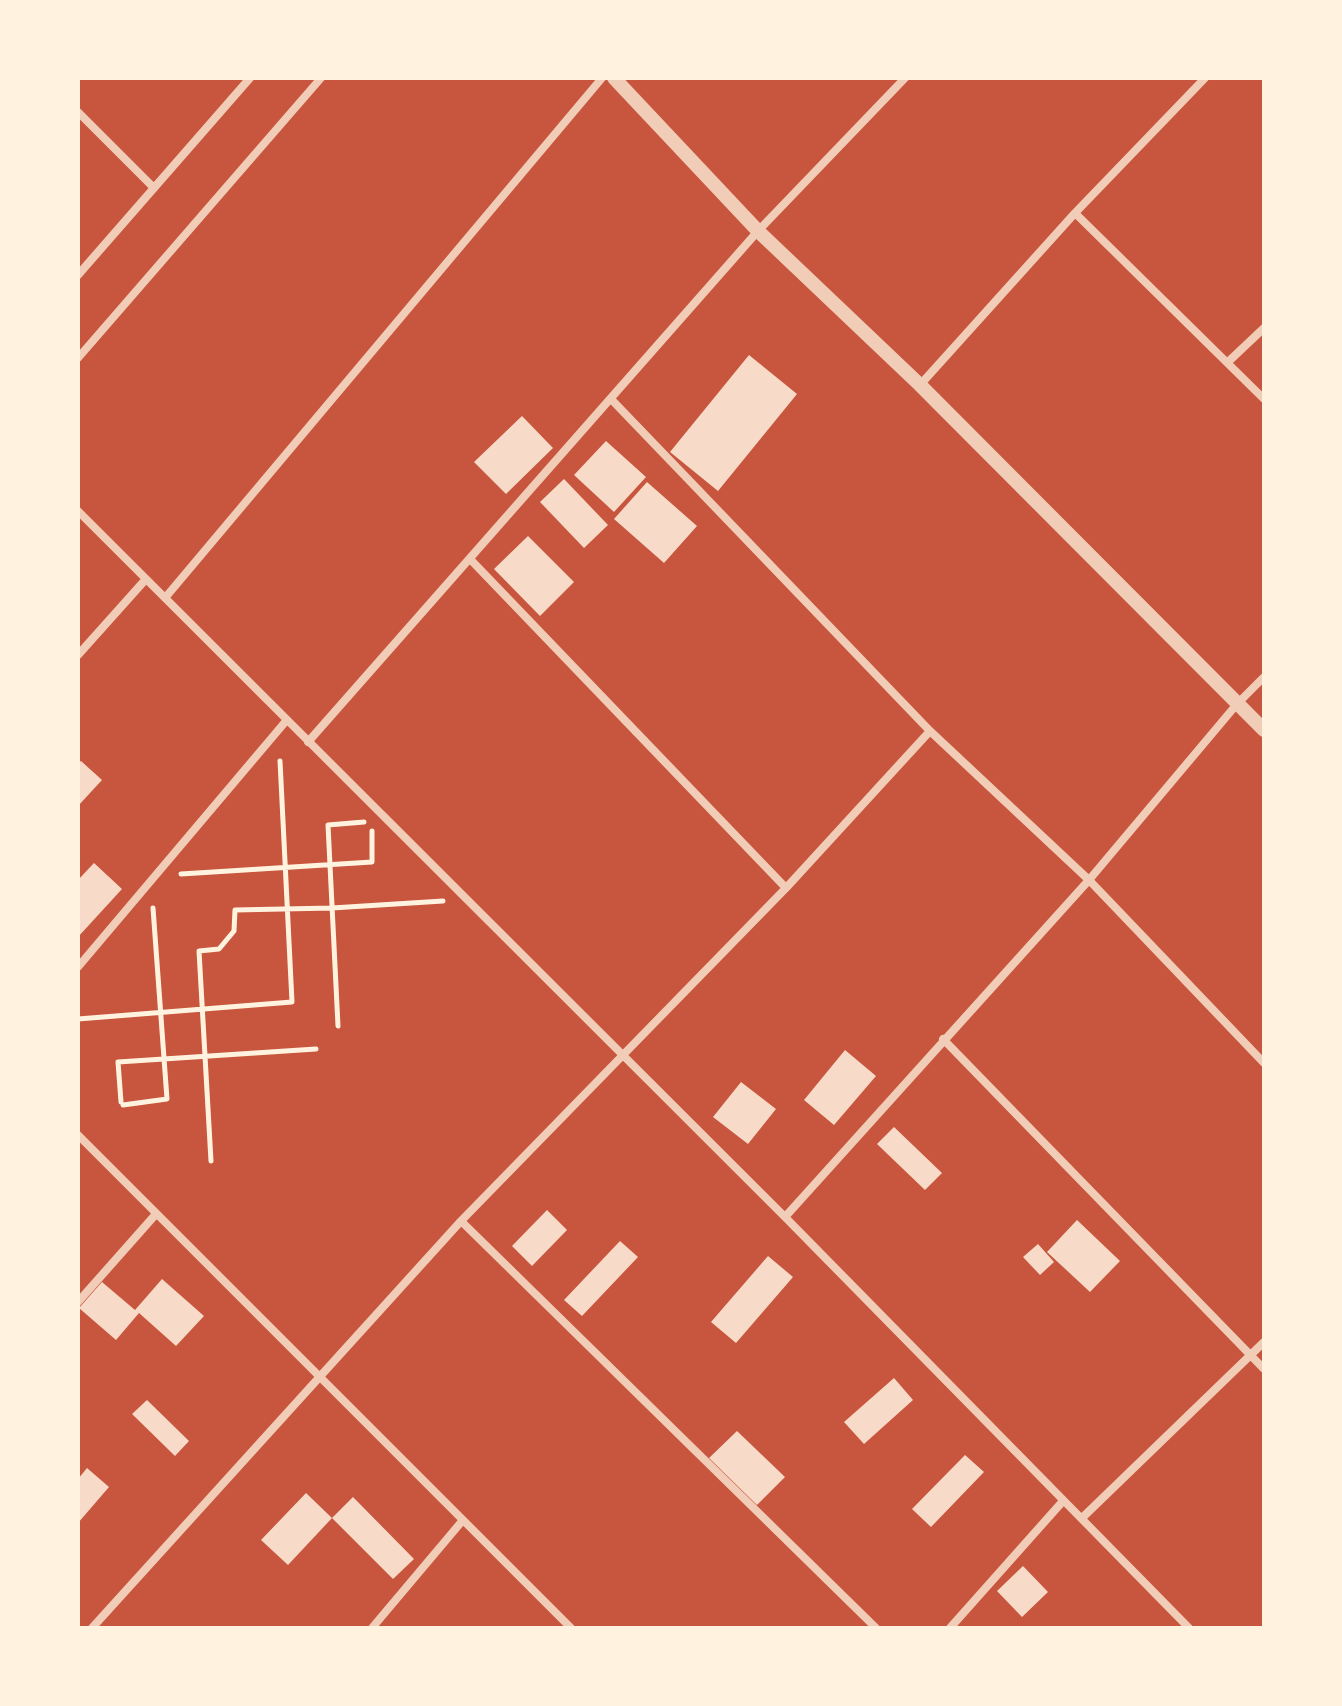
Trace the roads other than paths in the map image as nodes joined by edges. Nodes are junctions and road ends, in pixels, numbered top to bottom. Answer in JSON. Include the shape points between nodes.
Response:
{"nodes":[{"id":1,"x":250,"y":78,"type":"edge"},
{"id":2,"x":321,"y":78,"type":"edge"},
{"id":3,"x":602,"y":78,"type":"edge"},
{"id":4,"x":614,"y":78,"type":"edge"},
{"id":5,"x":905,"y":78,"type":"edge"},
{"id":6,"x":1205,"y":78,"type":"edge"},
{"id":7,"x":78,"y":112,"type":"edge"},
{"id":8,"x":153,"y":187,"type":"junction"},
{"id":9,"x":1075,"y":213,"type":"junction"},
{"id":10,"x":758,"y":231,"type":"junction"},
{"id":11,"x":78,"y":275,"type":"edge"},
{"id":12,"x":1264,"y":328,"type":"edge"},
{"id":13,"x":78,"y":358,"type":"edge"},
{"id":14,"x":1228,"y":362,"type":"junction"},
{"id":15,"x":920,"y":385,"type":"junction"},
{"id":16,"x":611,"y":399,"type":"junction"},
{"id":17,"x":1264,"y":399,"type":"edge"},
{"id":18,"x":78,"y":511,"type":"edge"},
{"id":19,"x":470,"y":559,"type":"junction"},
{"id":20,"x":146,"y":579,"type":"junction"},
{"id":21,"x":165,"y":598,"type":"junction"},
{"id":22,"x":78,"y":655,"type":"edge"},
{"id":23,"x":1264,"y":677,"type":"edge"},
{"id":24,"x":1237,"y":704,"type":"junction"},
{"id":25,"x":286,"y":721,"type":"junction"},
{"id":26,"x":1264,"y":730,"type":"edge"},
{"id":27,"x":930,"y":731,"type":"junction"},
{"id":28,"x":308,"y":742,"type":"junction"},
{"id":29,"x":1089,"y":880,"type":"junction"},
{"id":30,"x":786,"y":888,"type":"junction"},
{"id":31,"x":78,"y":967,"type":"edge"},
{"id":32,"x":943,"y":1039,"type":"junction"},
{"id":33,"x":622,"y":1054,"type":"junction"},
{"id":34,"x":1264,"y":1063,"type":"edge"},
{"id":35,"x":78,"y":1135,"type":"edge"},
{"id":36,"x":156,"y":1214,"type":"junction"},
{"id":37,"x":785,"y":1217,"type":"junction"},
{"id":38,"x":461,"y":1221,"type":"junction"},
{"id":39,"x":78,"y":1302,"type":"edge"},
{"id":40,"x":1264,"y":1342,"type":"edge"},
{"id":41,"x":1251,"y":1356,"type":"junction"},
{"id":42,"x":1264,"y":1369,"type":"edge"},
{"id":43,"x":320,"y":1377,"type":"junction"},
{"id":44,"x":1063,"y":1501,"type":"junction"},
{"id":45,"x":1082,"y":1518,"type":"junction"},
{"id":46,"x":463,"y":1520,"type":"junction"},
{"id":47,"x":92,"y":1628,"type":"edge"},
{"id":48,"x":372,"y":1628,"type":"edge"},
{"id":49,"x":571,"y":1628,"type":"edge"},
{"id":50,"x":876,"y":1628,"type":"edge"},
{"id":51,"x":950,"y":1628,"type":"edge"},
{"id":52,"x":1189,"y":1628,"type":"edge"}],
"edges":[{"from":1,"to":8,"type":"street"},
{"from":2,"to":13,"type":"street"},
{"from":3,"to":21,"type":"street"},
{"from":4,"to":10,"type":"street"},
{"from":5,"to":10,"type":"street"},
{"from":6,"to":9,"type":"street"},
{"from":7,"to":8,"type":"street"},
{"from":8,"to":11,"type":"street"},
{"from":9,"to":14,"type":"street"},
{"from":9,"to":15,"type":"street"},
{"from":10,"to":15,"type":"street"},
{"from":10,"to":16,"type":"street"},
{"from":12,"to":14,"type":"street"},
{"from":14,"to":17,"type":"street"},
{"from":15,"to":24,"type":"street"},
{"from":16,"to":19,"type":"street"},
{"from":16,"to":27,"type":"street"},
{"from":18,"to":20,"type":"street"},
{"from":19,"to":28,"type":"street"},
{"from":19,"to":30,"type":"street"},
{"from":20,"to":21,"type":"street"},
{"from":20,"to":22,"type":"street"},
{"from":21,"to":25,"type":"street"},
{"from":23,"to":24,"type":"street"},
{"from":24,"to":26,"type":"street"},
{"from":24,"to":29,"type":"street"},
{"from":25,"to":28,"type":"street"},
{"from":25,"to":31,"type":"street"},
{"from":27,"to":29,"type":"street"},
{"from":27,"to":30,"type":"street"},
{"from":28,"to":33,"type":"street"},
{"from":29,"to":32,"type":"street"},
{"from":29,"to":34,"type":"street"},
{"from":30,"to":33,"type":"street"},
{"from":32,"to":37,"type":"street"},
{"from":32,"to":41,"type":"street"},
{"from":33,"to":37,"type":"street"},
{"from":33,"to":38,"type":"street"},
{"from":35,"to":36,"type":"street"},
{"from":36,"to":39,"type":"street"},
{"from":36,"to":43,"type":"street"},
{"from":37,"to":44,"type":"street"},
{"from":38,"to":43,"type":"street"},
{"from":38,"to":50,"type":"street"},
{"from":40,"to":41,"type":"street"},
{"from":41,"to":42,"type":"street"},
{"from":41,"to":45,"type":"street"},
{"from":43,"to":46,"type":"street"},
{"from":43,"to":47,"type":"street"},
{"from":44,"to":45,"type":"street"},
{"from":44,"to":51,"type":"street"},
{"from":45,"to":52,"type":"street"},
{"from":46,"to":48,"type":"street"},
{"from":46,"to":49,"type":"street"}]}
